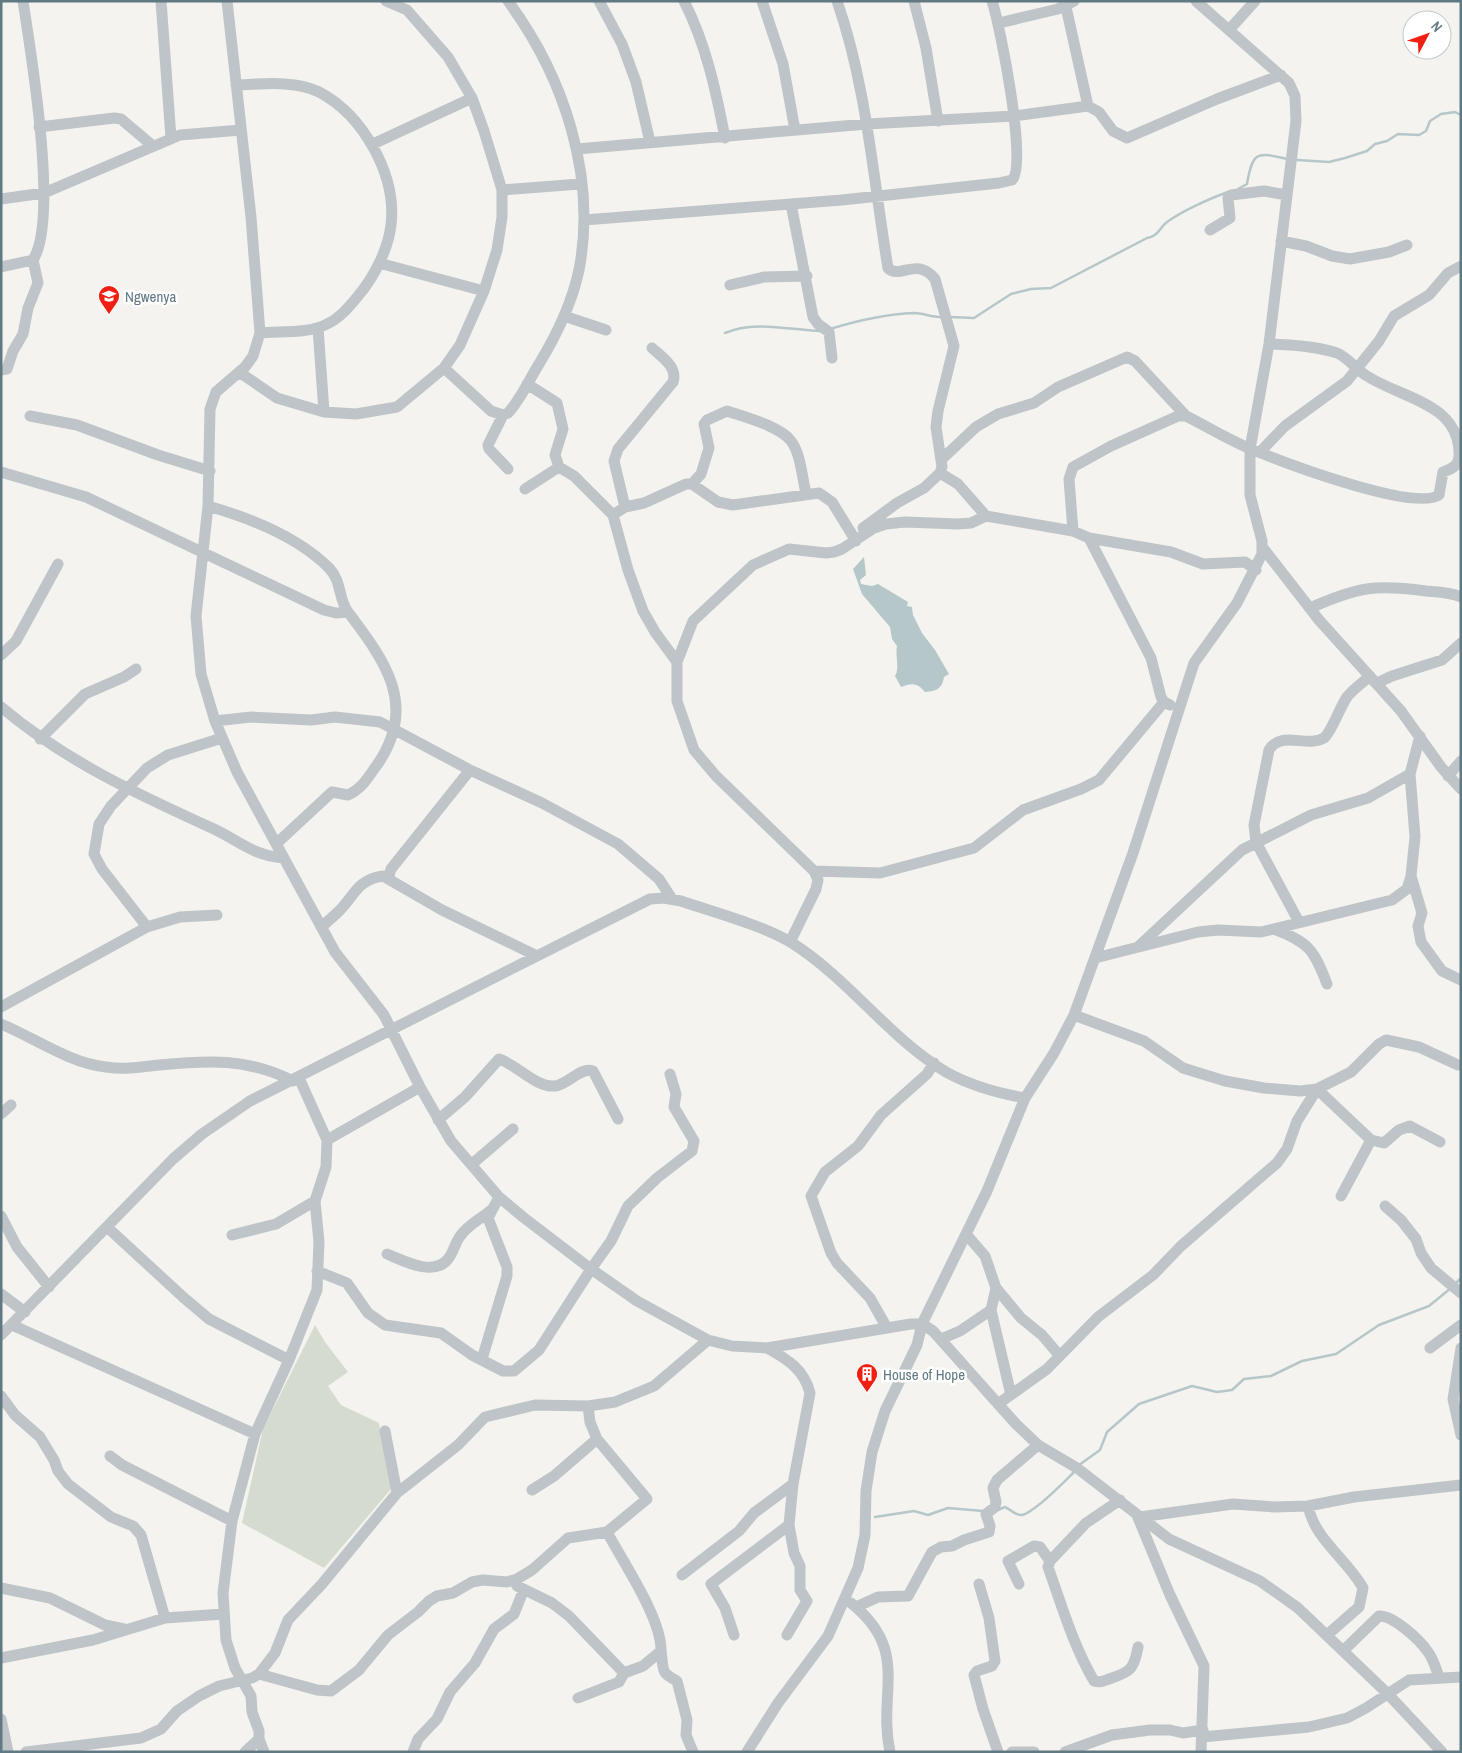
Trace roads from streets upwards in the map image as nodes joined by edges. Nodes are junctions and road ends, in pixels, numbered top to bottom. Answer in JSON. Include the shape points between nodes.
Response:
{"nodes":[{"id":1,"x":23,"y":1,"type":"edge"},
{"id":2,"x":161,"y":1,"type":"edge"},
{"id":3,"x":227,"y":1,"type":"edge"},
{"id":4,"x":386,"y":1,"type":"edge"},
{"id":5,"x":508,"y":1,"type":"edge"},
{"id":6,"x":599,"y":1,"type":"edge"},
{"id":7,"x":684,"y":1,"type":"edge"},
{"id":8,"x":762,"y":1,"type":"edge"},
{"id":9,"x":837,"y":1,"type":"edge"},
{"id":10,"x":914,"y":1,"type":"edge"},
{"id":11,"x":992,"y":1,"type":"edge"},
{"id":12,"x":1196,"y":1,"type":"edge"},
{"id":13,"x":1255,"y":1,"type":"edge"},
{"id":14,"x":1070,"y":4,"type":"edge"},
{"id":15,"x":410,"y":6,"type":"edge"},
{"id":16,"x":999,"y":23,"type":"junction"},
{"id":17,"x":1229,"y":30,"type":"junction"},
{"id":18,"x":1280,"y":75,"type":"junction"},
{"id":19,"x":236,"y":85,"type":"junction"},
{"id":20,"x":472,"y":98,"type":"junction"},
{"id":21,"x":1088,"y":106,"type":"junction"},
{"id":22,"x":1014,"y":116,"type":"junction"},
{"id":23,"x":938,"y":121,"type":"junction"},
{"id":24,"x":867,"y":124,"type":"junction"},
{"id":25,"x":39,"y":127,"type":"junction"},
{"id":26,"x":241,"y":130,"type":"junction"},
{"id":27,"x":795,"y":130,"type":"junction"},
{"id":28,"x":171,"y":138,"type":"junction"},
{"id":29,"x":725,"y":138,"type":"junction"},
{"id":30,"x":650,"y":142,"type":"junction"},
{"id":31,"x":373,"y":144,"type":"junction"},
{"id":32,"x":153,"y":146,"type":"junction"},
{"id":33,"x":577,"y":149,"type":"junction"},
{"id":34,"x":580,"y":184,"type":"junction"},
{"id":35,"x":502,"y":190,"type":"junction"},
{"id":36,"x":44,"y":193,"type":"junction"},
{"id":37,"x":1286,"y":195,"type":"junction"},
{"id":38,"x":876,"y":196,"type":"junction"},
{"id":39,"x":1,"y":198,"type":"edge"},
{"id":40,"x":791,"y":204,"type":"junction"},
{"id":41,"x":584,"y":220,"type":"junction"},
{"id":42,"x":1210,"y":230,"type":"dead end"},
{"id":43,"x":1282,"y":241,"type":"junction"},
{"id":44,"x":1407,"y":245,"type":"dead end"},
{"id":45,"x":34,"y":260,"type":"junction"},
{"id":46,"x":379,"y":263,"type":"junction"},
{"id":47,"x":1461,"y":266,"type":"edge"},
{"id":48,"x":1,"y":267,"type":"edge"},
{"id":49,"x":807,"y":276,"type":"junction"},
{"id":50,"x":730,"y":285,"type":"dead end"},
{"id":51,"x":484,"y":291,"type":"junction"},
{"id":52,"x":564,"y":316,"type":"junction"},
{"id":53,"x":318,"y":328,"type":"junction"},
{"id":54,"x":606,"y":330,"type":"dead end"},
{"id":55,"x":260,"y":333,"type":"junction"},
{"id":56,"x":1269,"y":344,"type":"junction"},
{"id":57,"x":652,"y":348,"type":"dead end"},
{"id":58,"x":832,"y":358,"type":"dead end"},
{"id":59,"x":444,"y":368,"type":"junction"},
{"id":60,"x":1358,"y":369,"type":"junction"},
{"id":61,"x":1,"y":370,"type":"edge"},
{"id":62,"x":239,"y":372,"type":"junction"},
{"id":63,"x":527,"y":384,"type":"junction"},
{"id":64,"x":324,"y":412,"type":"junction"},
{"id":65,"x":503,"y":415,"type":"junction"},
{"id":66,"x":30,"y":416,"type":"dead end"},
{"id":67,"x":1186,"y":416,"type":"junction"},
{"id":68,"x":1459,"y":434,"type":"edge"},
{"id":69,"x":1255,"y":451,"type":"junction"},
{"id":70,"x":942,"y":459,"type":"junction"},
{"id":71,"x":560,"y":467,"type":"junction"},
{"id":72,"x":508,"y":469,"type":"dead end"},
{"id":73,"x":210,"y":471,"type":"junction"},
{"id":74,"x":1,"y":472,"type":"edge"},
{"id":75,"x":940,"y":473,"type":"junction"},
{"id":76,"x":692,"y":484,"type":"junction"},
{"id":77,"x":525,"y":489,"type":"dead end"},
{"id":78,"x":806,"y":494,"type":"junction"},
{"id":79,"x":208,"y":506,"type":"junction"},
{"id":80,"x":625,"y":507,"type":"junction"},
{"id":81,"x":613,"y":515,"type":"junction"},
{"id":82,"x":986,"y":516,"type":"junction"},
{"id":83,"x":1073,"y":531,"type":"junction"},
{"id":84,"x":1089,"y":538,"type":"junction"},
{"id":85,"x":856,"y":541,"type":"junction"},
{"id":86,"x":1263,"y":548,"type":"junction"},
{"id":87,"x":202,"y":552,"type":"junction"},
{"id":88,"x":58,"y":564,"type":"dead end"},
{"id":89,"x":1256,"y":570,"type":"junction"},
{"id":90,"x":1460,"y":596,"type":"edge"},
{"id":91,"x":1310,"y":608,"type":"junction"},
{"id":92,"x":348,"y":612,"type":"junction"},
{"id":93,"x":1461,"y":643,"type":"edge"},
{"id":94,"x":1,"y":655,"type":"edge"},
{"id":95,"x":677,"y":662,"type":"junction"},
{"id":96,"x":136,"y":669,"type":"dead end"},
{"id":97,"x":1374,"y":680,"type":"junction"},
{"id":98,"x":1164,"y":702,"type":"junction"},
{"id":99,"x":1,"y":707,"type":"edge"},
{"id":100,"x":1178,"y":709,"type":"junction"},
{"id":101,"x":215,"y":721,"type":"junction"},
{"id":102,"x":394,"y":730,"type":"junction"},
{"id":103,"x":1420,"y":736,"type":"junction"},
{"id":104,"x":222,"y":738,"type":"junction"},
{"id":105,"x":40,"y":739,"type":"junction"},
{"id":106,"x":1461,"y":761,"type":"edge"},
{"id":107,"x":470,"y":770,"type":"junction"},
{"id":108,"x":1410,"y":774,"type":"junction"},
{"id":109,"x":1448,"y":776,"type":"junction"},
{"id":110,"x":129,"y":789,"type":"junction"},
{"id":111,"x":1461,"y":789,"type":"edge"},
{"id":112,"x":1256,"y":842,"type":"junction"},
{"id":113,"x":276,"y":844,"type":"junction"},
{"id":114,"x":284,"y":858,"type":"junction"},
{"id":115,"x":814,"y":871,"type":"junction"},
{"id":116,"x":1412,"y":876,"type":"junction"},
{"id":117,"x":388,"y":879,"type":"junction"},
{"id":118,"x":672,"y":899,"type":"junction"},
{"id":119,"x":217,"y":915,"type":"dead end"},
{"id":120,"x":1300,"y":922,"type":"junction"},
{"id":121,"x":148,"y":927,"type":"junction"},
{"id":122,"x":321,"y":927,"type":"junction"},
{"id":123,"x":1274,"y":929,"type":"junction"},
{"id":124,"x":790,"y":942,"type":"junction"},
{"id":125,"x":1139,"y":946,"type":"junction"},
{"id":126,"x":537,"y":956,"type":"junction"},
{"id":127,"x":1095,"y":958,"type":"junction"},
{"id":128,"x":1461,"y":980,"type":"edge"},
{"id":129,"x":1327,"y":984,"type":"dead end"},
{"id":130,"x":1,"y":1007,"type":"edge"},
{"id":131,"x":1074,"y":1015,"type":"junction"},
{"id":132,"x":1,"y":1024,"type":"edge"},
{"id":133,"x":393,"y":1030,"type":"junction"},
{"id":134,"x":934,"y":1063,"type":"junction"},
{"id":135,"x":1458,"y":1065,"type":"dead end"},
{"id":136,"x":670,"y":1074,"type":"dead end"},
{"id":137,"x":296,"y":1079,"type":"junction"},
{"id":138,"x":420,"y":1087,"type":"junction"},
{"id":139,"x":1317,"y":1089,"type":"junction"},
{"id":140,"x":1025,"y":1098,"type":"junction"},
{"id":141,"x":11,"y":1105,"type":"dead end"},
{"id":142,"x":1,"y":1114,"type":"edge"},
{"id":143,"x":618,"y":1119,"type":"dead end"},
{"id":144,"x":438,"y":1120,"type":"junction"},
{"id":145,"x":513,"y":1130,"type":"dead end"},
{"id":146,"x":327,"y":1140,"type":"junction"},
{"id":147,"x":1371,"y":1140,"type":"junction"},
{"id":148,"x":1440,"y":1142,"type":"dead end"},
{"id":149,"x":472,"y":1164,"type":"junction"},
{"id":150,"x":1341,"y":1196,"type":"dead end"},
{"id":151,"x":500,"y":1197,"type":"junction"},
{"id":152,"x":315,"y":1202,"type":"junction"},
{"id":153,"x":1385,"y":1206,"type":"dead end"},
{"id":154,"x":492,"y":1209,"type":"junction"},
{"id":155,"x":1,"y":1216,"type":"edge"},
{"id":156,"x":107,"y":1227,"type":"junction"},
{"id":157,"x":966,"y":1234,"type":"junction"},
{"id":158,"x":232,"y":1235,"type":"dead end"},
{"id":159,"x":387,"y":1254,"type":"dead end"},
{"id":160,"x":590,"y":1269,"type":"junction"},
{"id":161,"x":317,"y":1271,"type":"junction"},
{"id":162,"x":49,"y":1288,"type":"junction"},
{"id":163,"x":996,"y":1288,"type":"junction"},
{"id":164,"x":1456,"y":1288,"type":"edge"},
{"id":165,"x":1,"y":1294,"type":"edge"},
{"id":166,"x":991,"y":1310,"type":"junction"},
{"id":167,"x":25,"y":1312,"type":"junction"},
{"id":168,"x":922,"y":1324,"type":"junction"},
{"id":169,"x":12,"y":1325,"type":"junction"},
{"id":170,"x":1461,"y":1325,"type":"edge"},
{"id":171,"x":887,"y":1328,"type":"junction"},
{"id":172,"x":1,"y":1335,"type":"edge"},
{"id":173,"x":941,"y":1339,"type":"junction"},
{"id":174,"x":708,"y":1340,"type":"junction"},
{"id":175,"x":767,"y":1348,"type":"junction"},
{"id":176,"x":1430,"y":1348,"type":"dead end"},
{"id":177,"x":1461,"y":1348,"type":"edge"},
{"id":178,"x":1059,"y":1356,"type":"junction"},
{"id":179,"x":482,"y":1359,"type":"junction"},
{"id":180,"x":289,"y":1360,"type":"junction"},
{"id":181,"x":1011,"y":1395,"type":"junction"},
{"id":182,"x":1,"y":1396,"type":"edge"},
{"id":183,"x":998,"y":1404,"type":"junction"},
{"id":184,"x":588,"y":1406,"type":"junction"},
{"id":185,"x":385,"y":1431,"type":"dead end"},
{"id":186,"x":255,"y":1434,"type":"junction"},
{"id":187,"x":1461,"y":1435,"type":"edge"},
{"id":188,"x":597,"y":1439,"type":"junction"},
{"id":189,"x":1038,"y":1445,"type":"junction"},
{"id":190,"x":110,"y":1456,"type":"dead end"},
{"id":191,"x":793,"y":1484,"type":"junction"},
{"id":192,"x":1461,"y":1485,"type":"edge"},
{"id":193,"x":532,"y":1490,"type":"dead end"},
{"id":194,"x":397,"y":1493,"type":"junction"},
{"id":195,"x":1120,"y":1500,"type":"junction"},
{"id":196,"x":1308,"y":1506,"type":"junction"},
{"id":197,"x":1139,"y":1515,"type":"junction"},
{"id":198,"x":232,"y":1521,"type":"junction"},
{"id":199,"x":789,"y":1525,"type":"junction"},
{"id":200,"x":607,"y":1532,"type":"junction"},
{"id":201,"x":1050,"y":1561,"type":"junction"},
{"id":202,"x":682,"y":1575,"type":"dead end"},
{"id":203,"x":506,"y":1582,"type":"junction"},
{"id":204,"x":979,"y":1584,"type":"dead end"},
{"id":205,"x":1019,"y":1584,"type":"dead end"},
{"id":206,"x":1,"y":1588,"type":"edge"},
{"id":207,"x":524,"y":1589,"type":"junction"},
{"id":208,"x":846,"y":1599,"type":"junction"},
{"id":209,"x":856,"y":1607,"type":"junction"},
{"id":210,"x":223,"y":1614,"type":"junction"},
{"id":211,"x":165,"y":1618,"type":"junction"},
{"id":212,"x":125,"y":1629,"type":"junction"},
{"id":213,"x":734,"y":1635,"type":"dead end"},
{"id":214,"x":787,"y":1635,"type":"dead end"},
{"id":215,"x":1327,"y":1635,"type":"junction"},
{"id":216,"x":1138,"y":1647,"type":"dead end"},
{"id":217,"x":661,"y":1651,"type":"junction"},
{"id":218,"x":1344,"y":1651,"type":"junction"},
{"id":219,"x":1,"y":1658,"type":"edge"},
{"id":220,"x":259,"y":1674,"type":"junction"},
{"id":221,"x":624,"y":1674,"type":"junction"},
{"id":222,"x":1439,"y":1677,"type":"junction"},
{"id":223,"x":1461,"y":1677,"type":"edge"},
{"id":224,"x":242,"y":1680,"type":"junction"},
{"id":225,"x":1388,"y":1694,"type":"junction"},
{"id":226,"x":578,"y":1698,"type":"dead end"},
{"id":227,"x":1,"y":1719,"type":"edge"},
{"id":228,"x":1202,"y":1733,"type":"junction"},
{"id":229,"x":259,"y":1739,"type":"junction"},
{"id":230,"x":67,"y":1749,"type":"edge"},
{"id":231,"x":8,"y":1752,"type":"edge"},
{"id":232,"x":26,"y":1752,"type":"edge"},
{"id":233,"x":245,"y":1752,"type":"edge"},
{"id":234,"x":264,"y":1752,"type":"edge"},
{"id":235,"x":413,"y":1752,"type":"edge"},
{"id":236,"x":693,"y":1752,"type":"edge"},
{"id":237,"x":747,"y":1752,"type":"edge"},
{"id":238,"x":890,"y":1752,"type":"edge"},
{"id":239,"x":998,"y":1752,"type":"edge"},
{"id":240,"x":1012,"y":1752,"type":"edge"},
{"id":241,"x":1034,"y":1752,"type":"edge"},
{"id":242,"x":1065,"y":1752,"type":"edge"},
{"id":243,"x":1201,"y":1752,"type":"edge"},
{"id":244,"x":1442,"y":1752,"type":"edge"}],
"edges":[{"from":1,"to":25,"type":"street"},
{"from":2,"to":28,"type":"street"},
{"from":3,"to":19,"type":"street"},
{"from":4,"to":15,"type":"street"},
{"from":5,"to":33,"type":"street","via":[[529,29],[546,61]]},
{"from":6,"to":30,"type":"street","via":[[622,44],[636,82]]},
{"from":7,"to":29,"type":"street","via":[[713,80]]},
{"from":8,"to":27,"type":"street","via":[[783,64]]},
{"from":9,"to":24,"type":"street"},
{"from":10,"to":23,"type":"street","via":[[926,48]]},
{"from":11,"to":16,"type":"street"},
{"from":12,"to":17,"type":"street"},
{"from":13,"to":17,"type":"street"},
{"from":14,"to":16,"type":"street"},
{"from":14,"to":21,"type":"street"},
{"from":15,"to":20,"type":"street","via":[[448,57]]},
{"from":16,"to":22,"type":"street"},
{"from":17,"to":18,"type":"street"},
{"from":18,"to":21,"type":"street","via":[[1127,138],[1113,131],[1099,112]]},
{"from":18,"to":37,"type":"street","via":[[1293,89],[1297,111]]},
{"from":19,"to":26,"type":"street"},
{"from":19,"to":31,"type":"street","via":[[289,85],[317,91],[338,104]]},
{"from":20,"to":31,"type":"street"},
{"from":20,"to":35,"type":"street"},
{"from":21,"to":22,"type":"street"},
{"from":22,"to":23,"type":"street"},
{"from":22,"to":38,"type":"street","via":[[1018,161],[1017,173],[1012,180]]},
{"from":23,"to":24,"type":"street"},
{"from":24,"to":27,"type":"street"},
{"from":24,"to":38,"type":"street"},
{"from":25,"to":32,"type":"street","via":[[114,118]]},
{"from":25,"to":36,"type":"street"},
{"from":26,"to":28,"type":"street"},
{"from":26,"to":55,"type":"street"},
{"from":27,"to":29,"type":"street"},
{"from":28,"to":32,"type":"street"},
{"from":29,"to":30,"type":"street"},
{"from":30,"to":33,"type":"street"},
{"from":31,"to":46,"type":"street","via":[[389,195],[391,224]]},
{"from":32,"to":36,"type":"street"},
{"from":33,"to":34,"type":"street"},
{"from":34,"to":35,"type":"street"},
{"from":34,"to":41,"type":"street"},
{"from":35,"to":51,"type":"street","via":[[497,250]]},
{"from":36,"to":39,"type":"street"},
{"from":36,"to":45,"type":"street","via":[[42,234]]},
{"from":37,"to":42,"type":"street","via":[[1264,192],[1232,195],[1227,204],[1230,218]]},
{"from":37,"to":43,"type":"street"},
{"from":38,"to":40,"type":"street"},
{"from":38,"to":70,"type":"street","via":[[888,268],[895,272],[917,267],[931,274],[952,339],[954,353],[936,427]]},
{"from":40,"to":41,"type":"street"},
{"from":40,"to":49,"type":"street"},
{"from":41,"to":52,"type":"street","via":[[579,270]]},
{"from":43,"to":44,"type":"street","via":[[1350,259],[1389,252]]},
{"from":43,"to":56,"type":"street"},
{"from":45,"to":48,"type":"street"},
{"from":45,"to":61,"type":"street","via":[[38,283],[28,308],[24,334],[9,366]]},
{"from":46,"to":51,"type":"street"},
{"from":46,"to":53,"type":"street","via":[[368,285],[344,312]]},
{"from":47,"to":60,"type":"street","via":[[1448,273],[1429,295],[1394,316]]},
{"from":49,"to":50,"type":"street","via":[[764,277]]},
{"from":49,"to":58,"type":"street","via":[[813,317],[828,331]]},
{"from":51,"to":59,"type":"street","via":[[460,345]]},
{"from":52,"to":54,"type":"street"},
{"from":52,"to":63,"type":"street"},
{"from":53,"to":55,"type":"street"},
{"from":53,"to":64,"type":"street"},
{"from":55,"to":62,"type":"street","via":[[253,356]]},
{"from":56,"to":60,"type":"street","via":[[1336,353]]},
{"from":56,"to":69,"type":"street"},
{"from":57,"to":80,"type":"street","via":[[674,370],[675,376],[618,449],[614,461]]},
{"from":59,"to":64,"type":"street","via":[[397,407],[364,413]]},
{"from":59,"to":65,"type":"street","via":[[491,411]]},
{"from":60,"to":68,"type":"street","via":[[1442,413]]},
{"from":60,"to":69,"type":"street","via":[[1335,392]]},
{"from":62,"to":64,"type":"street","via":[[277,398]]},
{"from":62,"to":73,"type":"street","via":[[221,386],[213,399],[209,424]]},
{"from":63,"to":65,"type":"street","via":[[513,408]]},
{"from":63,"to":71,"type":"street","via":[[558,403],[563,429],[555,455]]},
{"from":65,"to":72,"type":"street","via":[[488,445]]},
{"from":66,"to":73,"type":"street","via":[[77,425],[158,456]]},
{"from":67,"to":69,"type":"street"},
{"from":67,"to":70,"type":"street","via":[[1135,361],[1127,357],[1058,387],[1034,403],[998,414],[976,427]]},
{"from":67,"to":83,"type":"street","via":[[1170,418],[1073,467],[1069,479]]},
{"from":68,"to":69,"type":"street","via":[[1459,459],[1453,468],[1443,472],[1441,492],[1434,498],[1385,495]]},
{"from":69,"to":86,"type":"street","via":[[1250,495]]},
{"from":70,"to":75,"type":"street"},
{"from":71,"to":77,"type":"street"},
{"from":71,"to":81,"type":"street","via":[[574,476]]},
{"from":73,"to":79,"type":"street"},
{"from":74,"to":87,"type":"street","via":[[86,498]]},
{"from":75,"to":82,"type":"street","via":[[958,484]]},
{"from":75,"to":85,"type":"street","via":[[924,488],[862,529]]},
{"from":76,"to":78,"type":"street","via":[[718,502],[733,505]]},
{"from":76,"to":78,"type":"street","via":[[701,474],[709,448],[704,424],[727,411],[764,424],[790,440]]},
{"from":76,"to":80,"type":"street"},
{"from":78,"to":85,"type":"street","via":[[826,496]]},
{"from":79,"to":87,"type":"street"},
{"from":79,"to":92,"type":"street","via":[[254,520],[315,556],[335,574]]},
{"from":80,"to":81,"type":"street"},
{"from":81,"to":95,"type":"street","via":[[628,570],[644,611]]},
{"from":82,"to":83,"type":"street"},
{"from":82,"to":85,"type":"street","via":[[971,523],[886,524]]},
{"from":83,"to":84,"type":"street"},
{"from":84,"to":89,"type":"street","via":[[1171,552],[1203,564],[1244,562]]},
{"from":84,"to":98,"type":"street","via":[[1151,658],[1157,688]]},
{"from":85,"to":95,"type":"street","via":[[826,553],[789,549],[753,565],[692,621]]},
{"from":86,"to":89,"type":"street"},
{"from":86,"to":91,"type":"street"},
{"from":87,"to":92,"type":"street","via":[[324,610]]},
{"from":87,"to":101,"type":"street","via":[[197,594],[197,637],[201,674]]},
{"from":88,"to":94,"type":"street","via":[[22,631],[10,649]]},
{"from":89,"to":100,"type":"street","via":[[1194,663]]},
{"from":90,"to":91,"type":"street","via":[[1376,587],[1356,589]]},
{"from":91,"to":97,"type":"street"},
{"from":92,"to":102,"type":"street","via":[[368,636],[397,696]]},
{"from":93,"to":97,"type":"street","via":[[1442,660]]},
{"from":95,"to":115,"type":"street","via":[[678,701],[694,750],[716,776]]},
{"from":96,"to":105,"type":"street","via":[[85,694]]},
{"from":97,"to":103,"type":"street"},
{"from":97,"to":112,"type":"street","via":[[1348,696],[1337,712],[1332,728],[1323,738],[1287,740],[1272,745],[1254,825]]},
{"from":98,"to":100,"type":"street"},
{"from":98,"to":115,"type":"street","via":[[1100,780],[1023,810],[974,848],[880,873]]},
{"from":99,"to":105,"type":"street"},
{"from":100,"to":127,"type":"street","via":[[1133,853]]},
{"from":101,"to":102,"type":"street","via":[[355,718],[380,722]]},
{"from":101,"to":104,"type":"street"},
{"from":102,"to":107,"type":"street"},
{"from":102,"to":113,"type":"street","via":[[380,761],[362,787],[348,795],[332,792]]},
{"from":103,"to":108,"type":"street"},
{"from":103,"to":109,"type":"street"},
{"from":104,"to":110,"type":"street","via":[[168,755],[147,768]]},
{"from":104,"to":113,"type":"street"},
{"from":105,"to":110,"type":"street"},
{"from":106,"to":109,"type":"street"},
{"from":107,"to":117,"type":"street","via":[[391,869]]},
{"from":107,"to":118,"type":"street","via":[[542,803],[618,844],[659,878]]},
{"from":108,"to":112,"type":"street","via":[[1368,798],[1311,815]]},
{"from":108,"to":116,"type":"street","via":[[1415,837]]},
{"from":109,"to":111,"type":"street"},
{"from":110,"to":114,"type":"street","via":[[222,833],[258,854]]},
{"from":110,"to":121,"type":"street","via":[[103,816],[94,854]]},
{"from":112,"to":120,"type":"street"},
{"from":112,"to":125,"type":"street","via":[[1242,850]]},
{"from":113,"to":114,"type":"street"},
{"from":114,"to":122,"type":"street"},
{"from":115,"to":124,"type":"street","via":[[818,880],[816,889]]},
{"from":116,"to":120,"type":"street","via":[[1407,890],[1392,900]]},
{"from":116,"to":128,"type":"street","via":[[1422,913],[1418,926],[1421,942],[1442,971]]},
{"from":117,"to":122,"type":"street","via":[[375,877],[360,884],[339,911]]},
{"from":117,"to":126,"type":"street","via":[[442,910]]},
{"from":118,"to":124,"type":"street"},
{"from":118,"to":126,"type":"street","via":[[642,902]]},
{"from":119,"to":121,"type":"street","via":[[180,918]]},
{"from":120,"to":123,"type":"street"},
{"from":121,"to":130,"type":"street"},
{"from":122,"to":133,"type":"street","via":[[335,952]]},
{"from":123,"to":125,"type":"street","via":[[1198,932]]},
{"from":123,"to":129,"type":"street","via":[[1308,945]]},
{"from":124,"to":134,"type":"street","via":[[841,980],[889,1027]]},
{"from":125,"to":127,"type":"street"},
{"from":126,"to":133,"type":"street"},
{"from":127,"to":131,"type":"street"},
{"from":131,"to":139,"type":"street","via":[[1144,1041],[1183,1068],[1264,1088]]},
{"from":131,"to":140,"type":"street"},
{"from":132,"to":137,"type":"street","via":[[94,1066],[119,1069],[225,1061]]},
{"from":133,"to":137,"type":"street"},
{"from":133,"to":138,"type":"street"},
{"from":134,"to":140,"type":"street","via":[[977,1087]]},
{"from":134,"to":171,"type":"street","via":[[921,1080],[881,1115],[858,1146],[825,1172],[811,1196],[831,1253],[870,1298]]},
{"from":135,"to":139,"type":"street","via":[[1419,1047],[1386,1040],[1351,1072]]},
{"from":136,"to":160,"type":"street","via":[[676,1094],[675,1111],[695,1145],[628,1206],[611,1242]]},
{"from":137,"to":146,"type":"street"},
{"from":137,"to":156,"type":"street","via":[[250,1100],[202,1134]]},
{"from":138,"to":144,"type":"street"},
{"from":138,"to":146,"type":"street"},
{"from":139,"to":147,"type":"street"},
{"from":139,"to":178,"type":"street","via":[[1277,1163],[1180,1246],[1153,1275],[1098,1317]]},
{"from":140,"to":157,"type":"street"},
{"from":141,"to":142,"type":"street"},
{"from":143,"to":144,"type":"street","via":[[593,1071],[585,1070],[563,1085],[552,1086],[499,1059],[465,1097]]},
{"from":144,"to":149,"type":"street"},
{"from":145,"to":149,"type":"street"},
{"from":146,"to":152,"type":"street","via":[[326,1167]]},
{"from":147,"to":148,"type":"street","via":[[1384,1143],[1399,1130],[1410,1126]]},
{"from":147,"to":150,"type":"street"},
{"from":149,"to":151,"type":"street"},
{"from":151,"to":154,"type":"street"},
{"from":151,"to":160,"type":"street"},
{"from":152,"to":158,"type":"street","via":[[276,1224]]},
{"from":152,"to":161,"type":"street","via":[[319,1242]]},
{"from":153,"to":164,"type":"street","via":[[1416,1239],[1431,1268]]},
{"from":154,"to":159,"type":"street","via":[[461,1234],[448,1259],[440,1266],[415,1265]]},
{"from":154,"to":179,"type":"street","via":[[488,1218],[504,1258],[507,1276]]},
{"from":155,"to":162,"type":"street","via":[[17,1247]]},
{"from":156,"to":162,"type":"street"},
{"from":156,"to":180,"type":"street","via":[[209,1318]]},
{"from":157,"to":163,"type":"street","via":[[985,1256]]},
{"from":157,"to":168,"type":"street"},
{"from":160,"to":174,"type":"street","via":[[637,1301]]},
{"from":160,"to":179,"type":"street","via":[[546,1339],[529,1359],[510,1372]]},
{"from":161,"to":179,"type":"street","via":[[347,1283],[368,1313],[386,1326],[441,1333]]},
{"from":161,"to":180,"type":"street","via":[[317,1290]]},
{"from":162,"to":167,"type":"street"},
{"from":163,"to":166,"type":"street"},
{"from":163,"to":178,"type":"street"},
{"from":165,"to":167,"type":"street"},
{"from":166,"to":173,"type":"street","via":[[960,1331]]},
{"from":166,"to":181,"type":"street"},
{"from":167,"to":169,"type":"street"},
{"from":168,"to":171,"type":"street"},
{"from":168,"to":173,"type":"street"},
{"from":168,"to":208,"type":"street","via":[[917,1345],[885,1411],[872,1452],[866,1491],[865,1535],[860,1561]]},
{"from":169,"to":172,"type":"street"},
{"from":169,"to":186,"type":"street"},
{"from":170,"to":176,"type":"street"},
{"from":171,"to":175,"type":"street"},
{"from":173,"to":183,"type":"street"},
{"from":174,"to":175,"type":"street","via":[[732,1346]]},
{"from":174,"to":184,"type":"street","via":[[654,1386],[614,1402]]},
{"from":175,"to":191,"type":"street","via":[[793,1364],[810,1393]]},
{"from":177,"to":187,"type":"street","via":[[1454,1399]]},
{"from":178,"to":181,"type":"street","via":[[1047,1369]]},
{"from":180,"to":186,"type":"street"},
{"from":181,"to":183,"type":"street"},
{"from":182,"to":211,"type":"street","via":[[15,1415],[40,1437],[68,1484],[111,1517],[133,1526],[140,1535]]},
{"from":183,"to":189,"type":"street"},
{"from":184,"to":188,"type":"street"},
{"from":184,"to":194,"type":"street","via":[[535,1405],[485,1417],[458,1445]]},
{"from":185,"to":194,"type":"street"},
{"from":186,"to":198,"type":"street"},
{"from":188,"to":193,"type":"street","via":[[568,1465]]},
{"from":188,"to":200,"type":"street","via":[[646,1499]]},
{"from":189,"to":195,"type":"street","via":[[1077,1468]]},
{"from":189,"to":209,"type":"street","via":[[997,1480],[993,1488],[995,1507],[986,1514],[990,1526],[988,1532],[932,1552],[908,1596],[878,1597]]},
{"from":190,"to":198,"type":"street"},
{"from":191,"to":199,"type":"street"},
{"from":191,"to":202,"type":"street"},
{"from":192,"to":196,"type":"street","via":[[1354,1496]]},
{"from":194,"to":220,"type":"street","via":[[288,1620],[275,1653]]},
{"from":195,"to":197,"type":"street"},
{"from":195,"to":201,"type":"street","via":[[1086,1523]]},
{"from":196,"to":197,"type":"street","via":[[1233,1504]]},
{"from":196,"to":215,"type":"street","via":[[1314,1525],[1356,1574],[1363,1588],[1359,1607]]},
{"from":197,"to":215,"type":"street","via":[[1169,1539],[1260,1581],[1298,1608]]},
{"from":197,"to":228,"type":"street","via":[[1170,1595],[1204,1666]]},
{"from":198,"to":210,"type":"street","via":[[226,1556]]},
{"from":199,"to":213,"type":"street","via":[[710,1584],[725,1608]]},
{"from":199,"to":214,"type":"street","via":[[800,1566],[800,1590],[807,1601]]},
{"from":200,"to":203,"type":"street","via":[[568,1538],[532,1570]]},
{"from":200,"to":217,"type":"street","via":[[654,1620],[662,1640]]},
{"from":201,"to":205,"type":"street","via":[[1040,1548],[1034,1546],[1008,1560]]},
{"from":201,"to":216,"type":"street","via":[[1048,1567],[1063,1615],[1094,1681],[1099,1683],[1128,1673],[1135,1662]]},
{"from":203,"to":207,"type":"street"},
{"from":203,"to":220,"type":"street","via":[[472,1582],[453,1593],[428,1601],[388,1635],[359,1670],[331,1692]]},
{"from":204,"to":239,"type":"street","via":[[989,1618],[995,1661],[974,1675]]},
{"from":206,"to":212,"type":"street","via":[[50,1598],[105,1625]]},
{"from":207,"to":221,"type":"street","via":[[569,1616]]},
{"from":207,"to":235,"type":"street","via":[[514,1614],[494,1629],[480,1656],[450,1692],[438,1719],[418,1739]]},
{"from":208,"to":209,"type":"street"},
{"from":208,"to":237,"type":"street","via":[[822,1647],[778,1702]]},
{"from":209,"to":238,"type":"street","via":[[876,1630],[889,1662],[887,1710]]},
{"from":210,"to":211,"type":"street"},
{"from":210,"to":224,"type":"street","via":[[226,1640]]},
{"from":211,"to":212,"type":"street"},
{"from":212,"to":219,"type":"street","via":[[93,1640]]},
{"from":215,"to":218,"type":"street"},
{"from":217,"to":221,"type":"street","via":[[643,1666]]},
{"from":217,"to":236,"type":"street","via":[[665,1675],[677,1682],[687,1720],[686,1735]]},
{"from":218,"to":222,"type":"street","via":[[1379,1616],[1386,1616],[1429,1653]]},
{"from":218,"to":225,"type":"street"},
{"from":220,"to":224,"type":"street"},
{"from":221,"to":226,"type":"street","via":[[619,1682]]},
{"from":222,"to":223,"type":"street"},
{"from":222,"to":225,"type":"street","via":[[1409,1680]]},
{"from":224,"to":229,"type":"street","via":[[251,1696]]},
{"from":224,"to":230,"type":"street","via":[[219,1686],[187,1702],[161,1729],[141,1738]]},
{"from":225,"to":228,"type":"street","via":[[1347,1718],[1309,1727]]},
{"from":225,"to":244,"type":"street"},
{"from":227,"to":231,"type":"street"},
{"from":228,"to":242,"type":"street","via":[[1150,1730],[1112,1735]]},
{"from":228,"to":243,"type":"street"},
{"from":229,"to":233,"type":"street"},
{"from":229,"to":234,"type":"street"},
{"from":230,"to":232,"type":"street"},
{"from":240,"to":241,"type":"street"}]}
